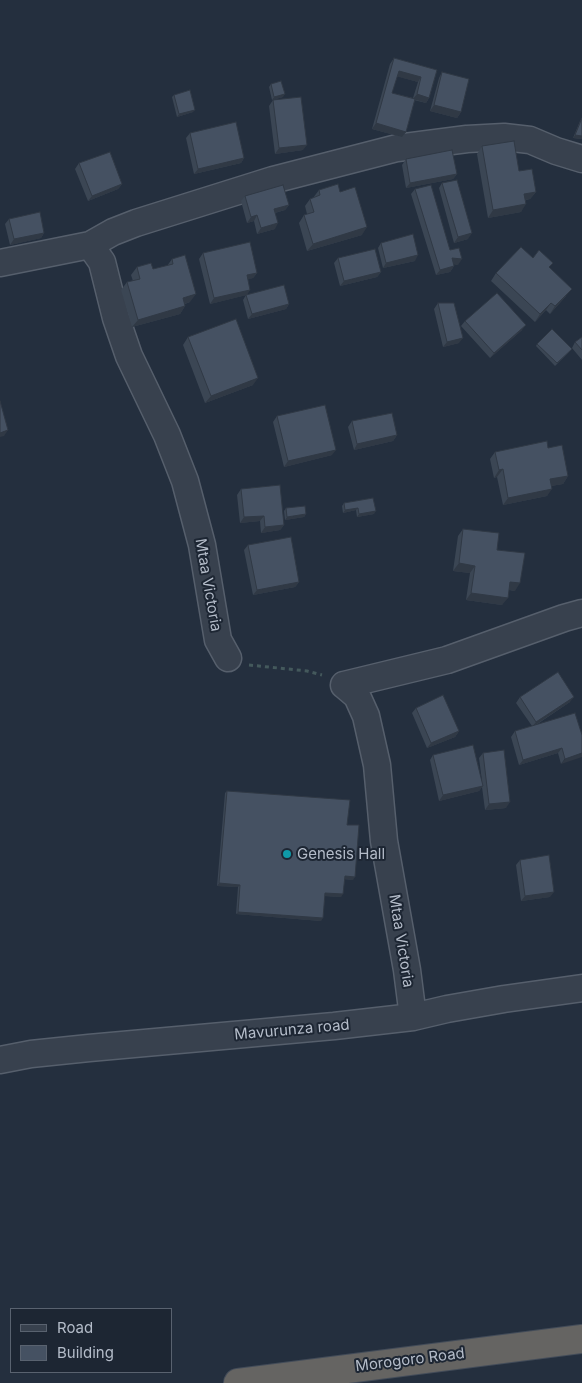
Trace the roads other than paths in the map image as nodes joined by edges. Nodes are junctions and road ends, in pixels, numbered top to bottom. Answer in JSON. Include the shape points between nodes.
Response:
{"nodes":[{"id":1,"x":582,"y":159,"type":"edge"},
{"id":2,"x":90,"y":245,"type":"junction"},
{"id":3,"x":0,"y":263,"type":"edge"},
{"id":4,"x":582,"y":613,"type":"edge"},
{"id":5,"x":228,"y":658,"type":"road end"},
{"id":6,"x":582,"y":988,"type":"edge"},
{"id":7,"x":413,"y":1017,"type":"junction"},
{"id":8,"x":0,"y":1060,"type":"edge"},
{"id":9,"x":582,"y":1339,"type":"edge"},
{"id":10,"x":238,"y":1383,"type":"edge"}],
"edges":[{"from":1,"to":2,"type":"street","via":[[530,140],[504,137],[397,148],[273,180],[136,223]]},
{"from":2,"to":3,"type":"street"},
{"from":2,"to":5,"type":"street","name":"Mtaa Victoria","via":[[102,262],[129,356],[167,435],[185,482],[202,544],[218,640]]},
{"from":4,"to":7,"type":"street","name":"Mtaa Victoria","via":[[447,660],[344,685],[357,696],[368,724]]},
{"from":6,"to":7,"type":"street","name":"Mavurunza road"},
{"from":7,"to":8,"type":"street","name":"Mavurunza road","via":[[30,1054]]},
{"from":9,"to":10,"type":"highway","name":"Morogoro Road"}]}
